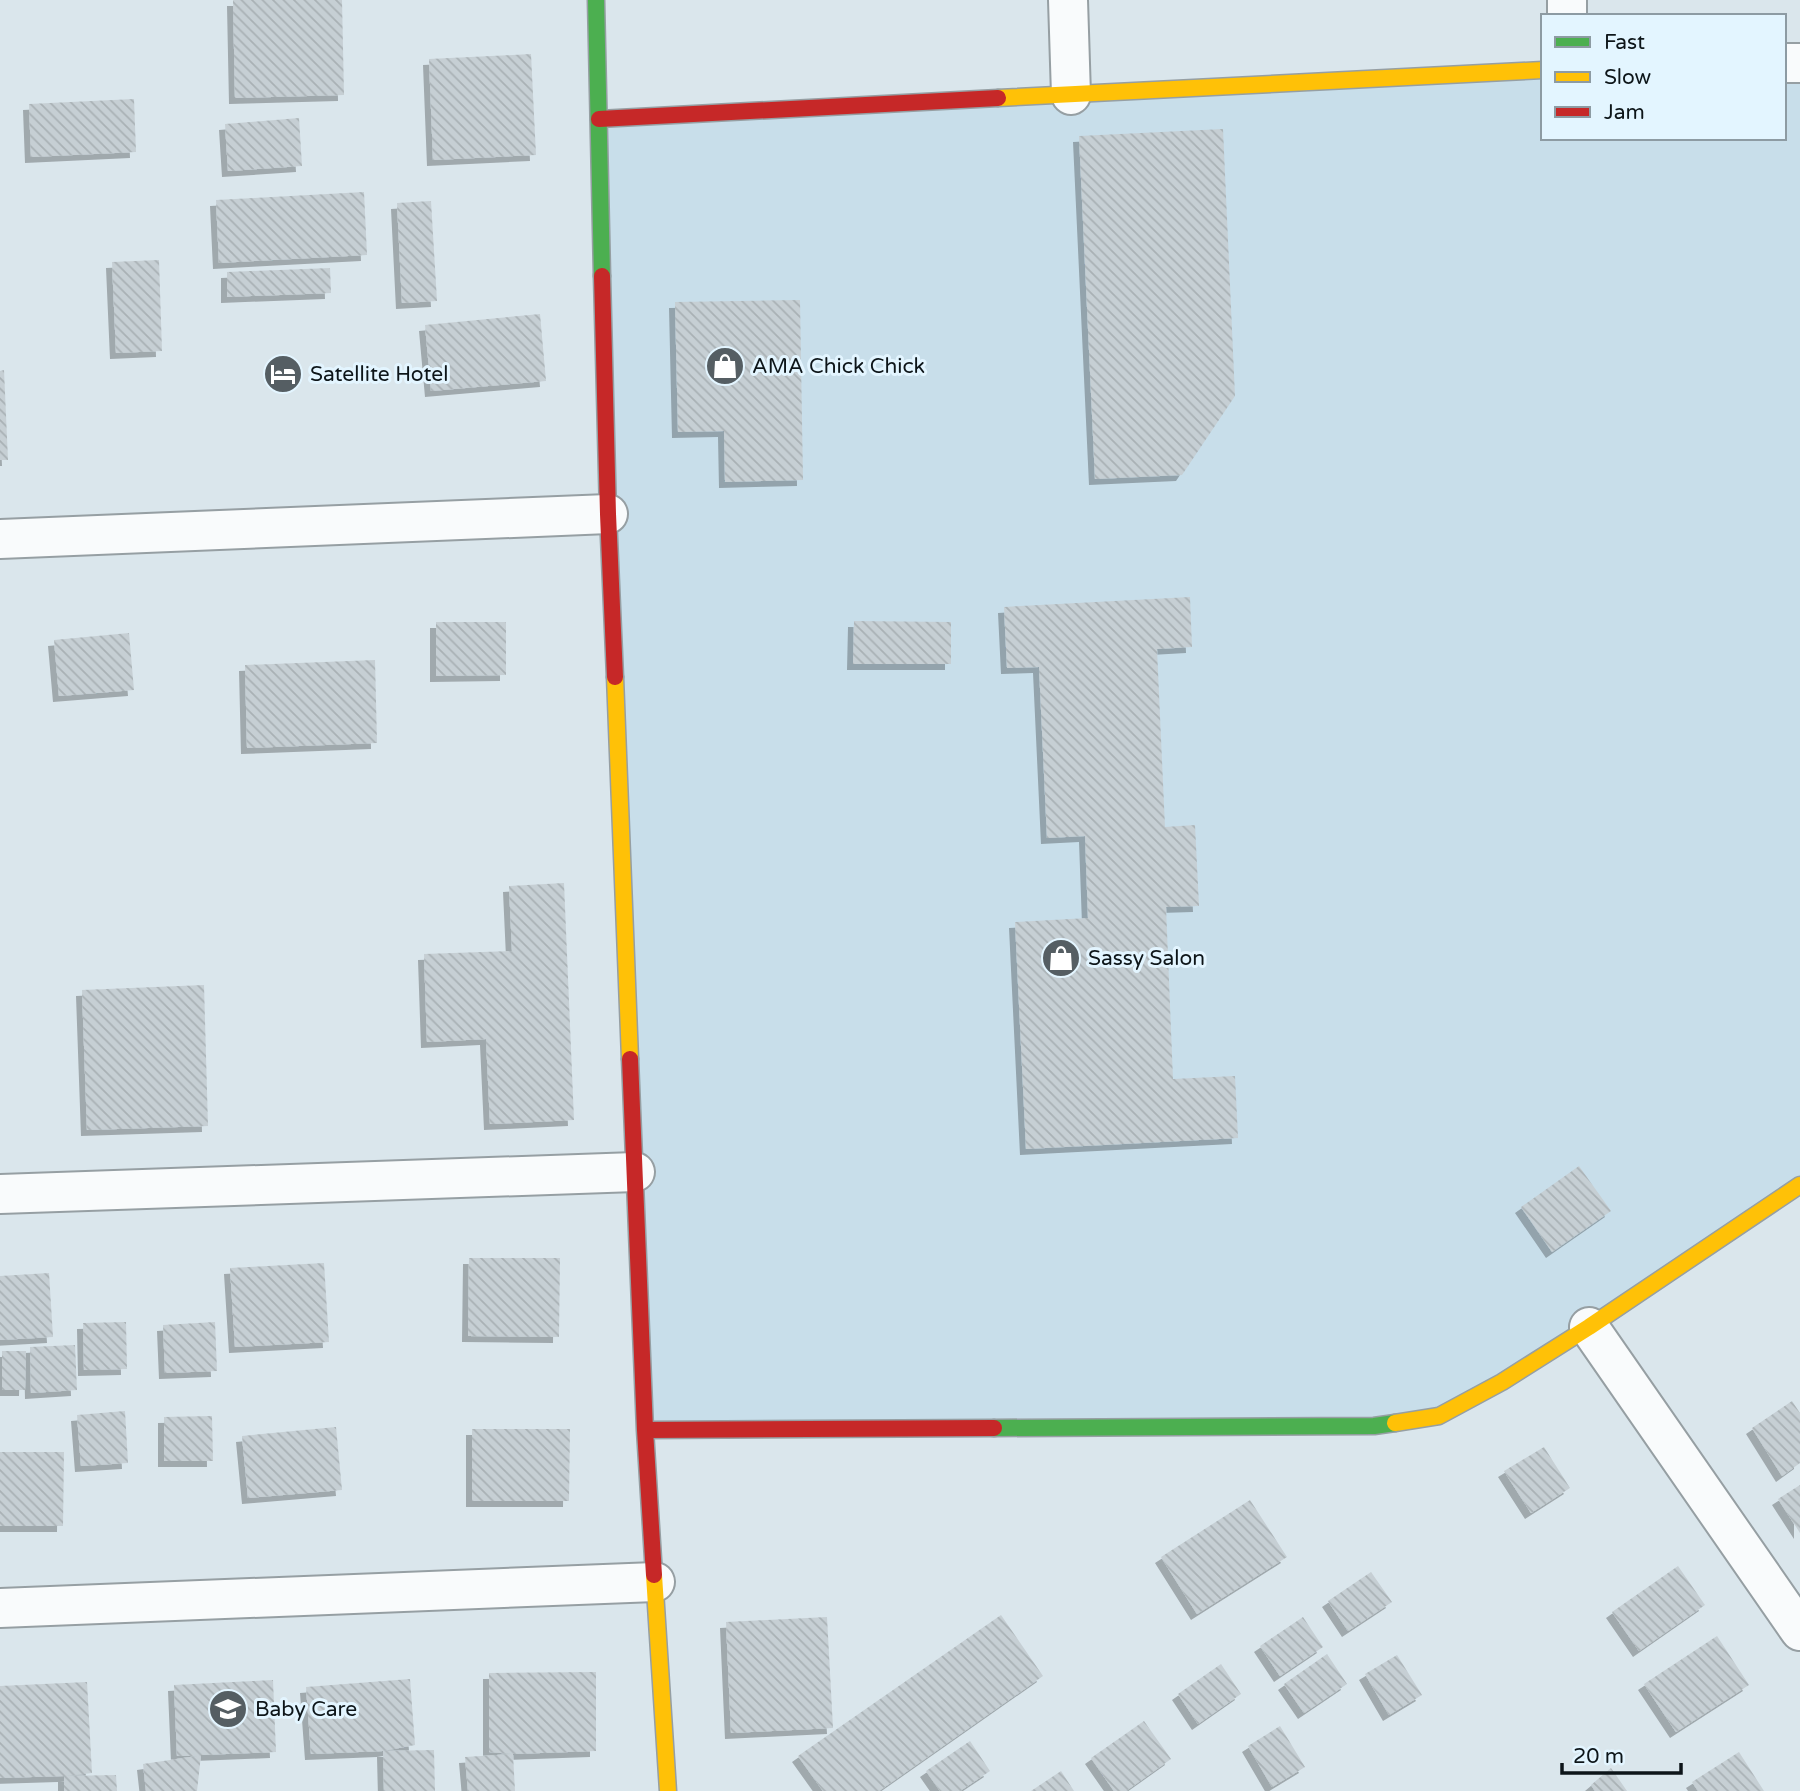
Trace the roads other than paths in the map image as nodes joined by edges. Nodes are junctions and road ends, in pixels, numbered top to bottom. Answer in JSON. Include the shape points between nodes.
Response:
{"nodes":[{"id":1,"x":596,"y":0,"type":"edge"},
{"id":2,"x":1068,"y":0,"type":"edge"},
{"id":3,"x":1541,"y":70,"type":"edge"},
{"id":4,"x":1071,"y":95,"type":"junction"},
{"id":5,"x":598,"y":119,"type":"junction"},
{"id":6,"x":608,"y":514,"type":"junction"},
{"id":7,"x":0,"y":539,"type":"edge"},
{"id":8,"x":635,"y":1172,"type":"junction"},
{"id":9,"x":1800,"y":1185,"type":"edge"},
{"id":10,"x":0,"y":1194,"type":"edge"},
{"id":11,"x":1589,"y":1327,"type":"junction"},
{"id":12,"x":645,"y":1430,"type":"junction"},
{"id":13,"x":655,"y":1582,"type":"junction"},
{"id":14,"x":0,"y":1608,"type":"edge"},
{"id":15,"x":1800,"y":1631,"type":"edge"},
{"id":16,"x":668,"y":1791,"type":"edge"}],
"edges":[{"from":1,"to":5,"type":"street"},
{"from":2,"to":4,"type":"street"},
{"from":3,"to":4,"type":"street"},
{"from":4,"to":5,"type":"street"},
{"from":5,"to":6,"type":"street"},
{"from":6,"to":7,"type":"street"},
{"from":6,"to":8,"type":"street"},
{"from":8,"to":10,"type":"street"},
{"from":8,"to":12,"type":"street"},
{"from":9,"to":11,"type":"street"},
{"from":11,"to":12,"type":"street","via":[[1438,1416],[1374,1426]]},
{"from":11,"to":15,"type":"street"},
{"from":12,"to":13,"type":"street"},
{"from":13,"to":14,"type":"street"},
{"from":13,"to":16,"type":"street"}]}
